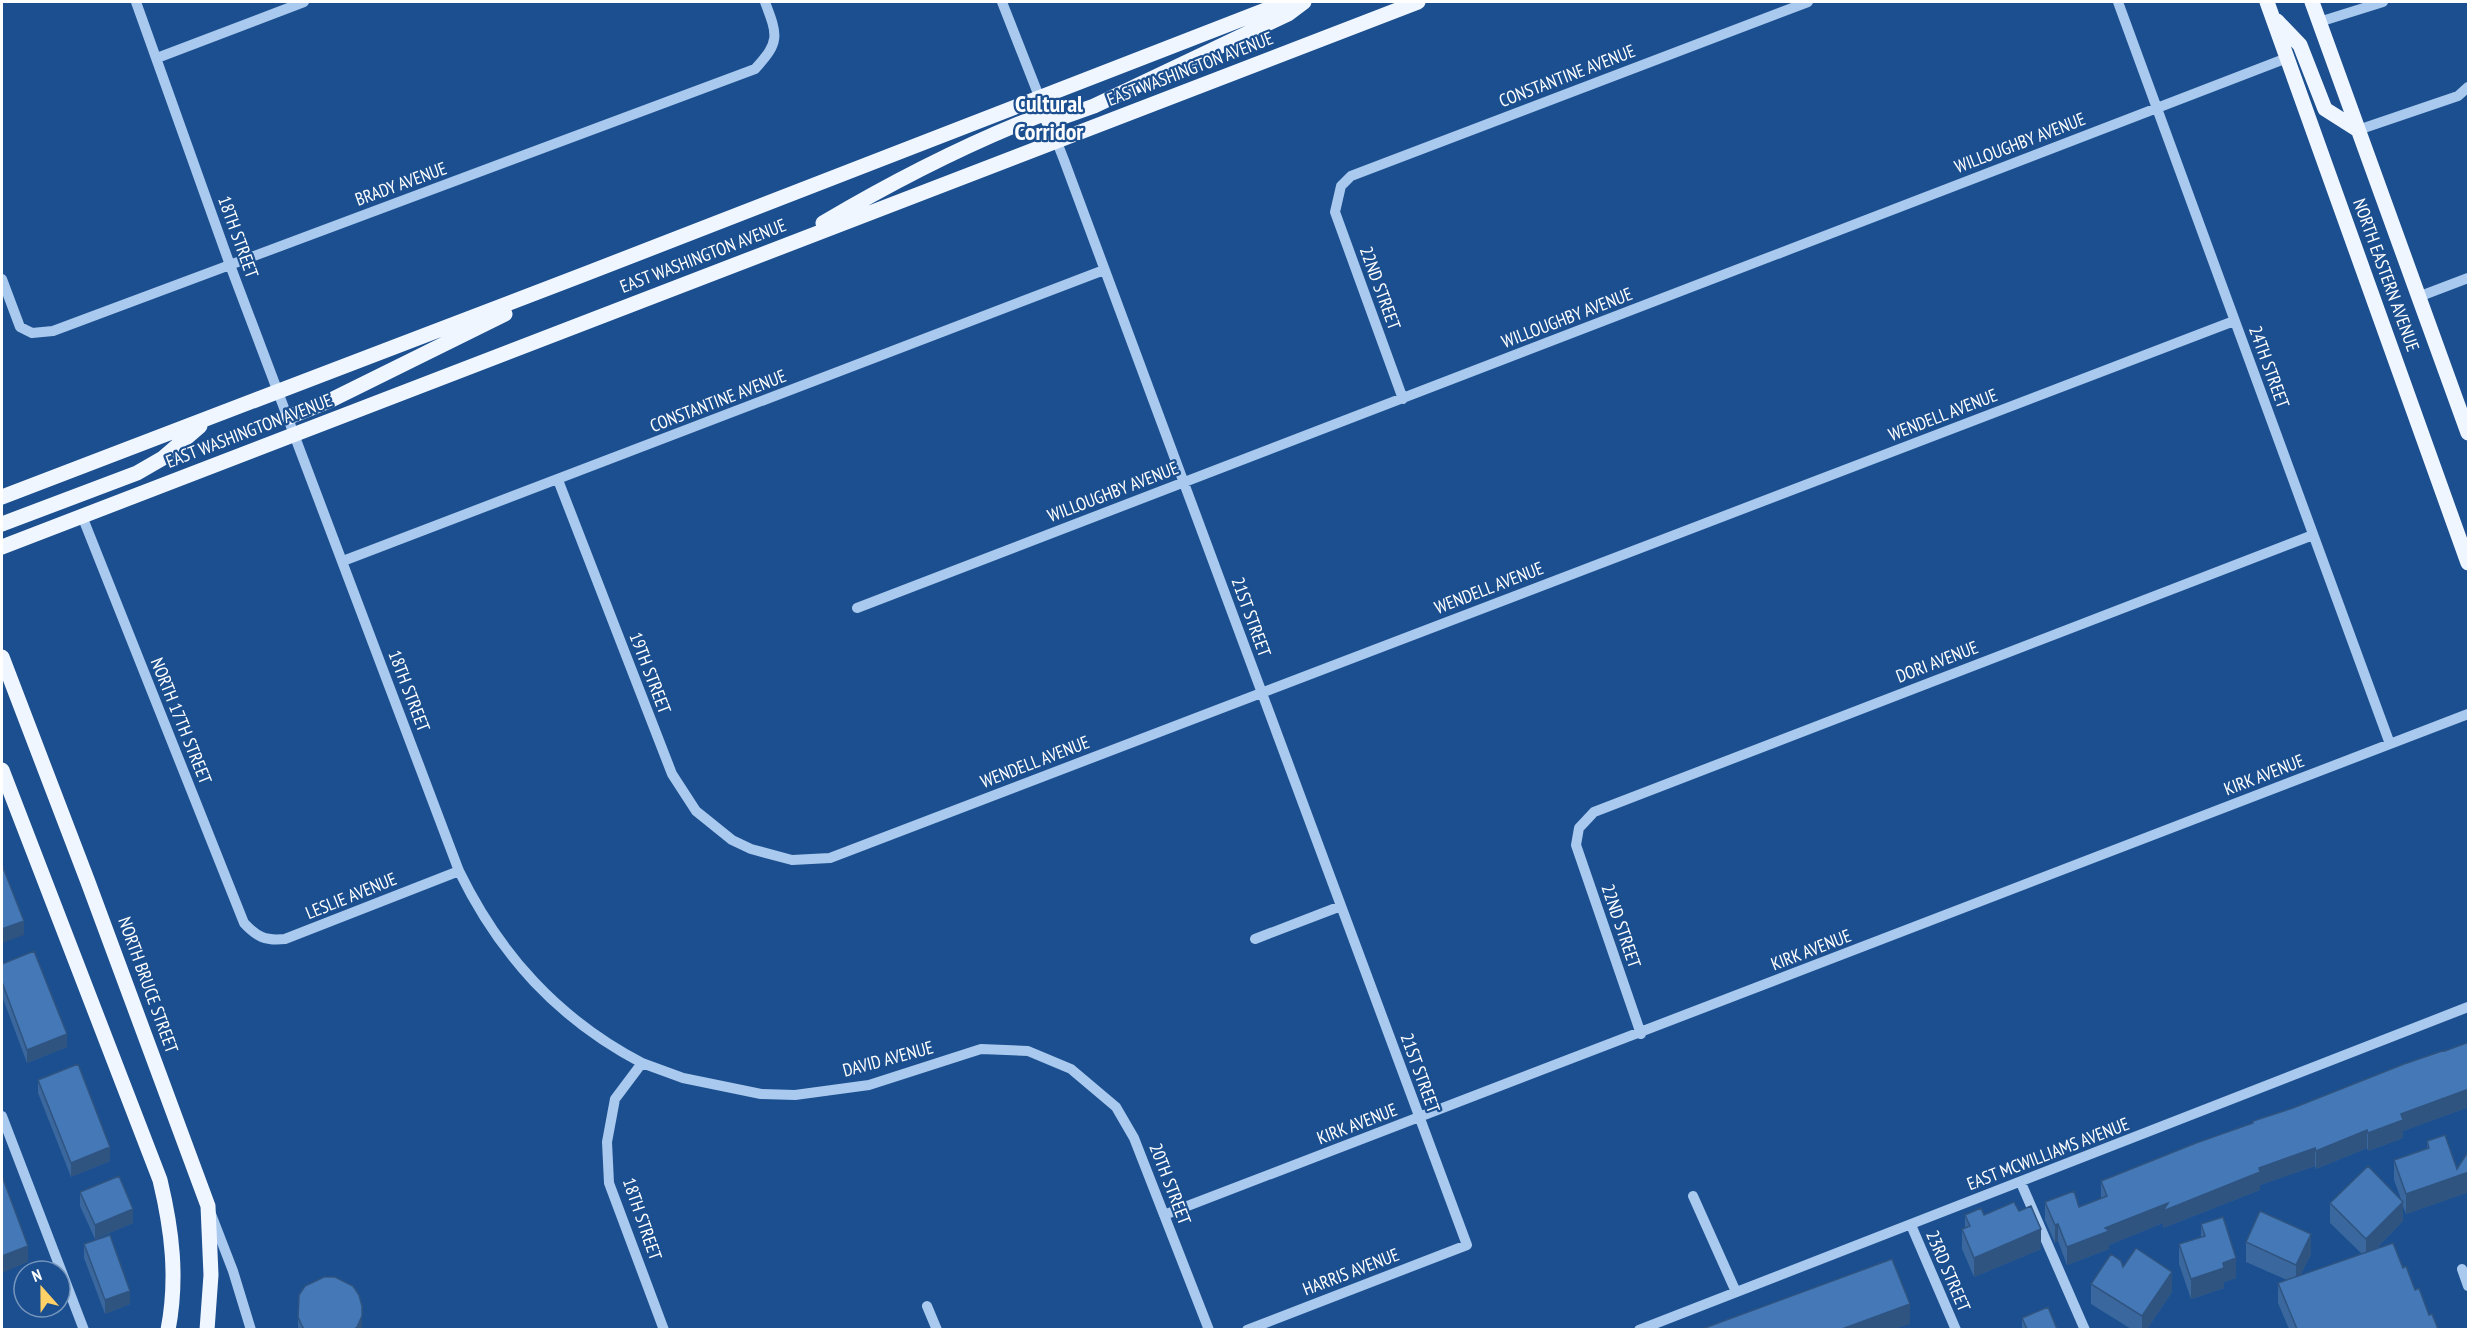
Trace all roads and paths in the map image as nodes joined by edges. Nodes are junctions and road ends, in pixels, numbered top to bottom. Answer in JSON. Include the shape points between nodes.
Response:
{"nodes":[{"id":1,"x":136,"y":2,"type":"edge"},
{"id":2,"x":304,"y":2,"type":"edge"},
{"id":3,"x":765,"y":2,"type":"edge"},
{"id":4,"x":1002,"y":2,"type":"edge"},
{"id":5,"x":1286,"y":2,"type":"edge"},
{"id":6,"x":1304,"y":2,"type":"edge"},
{"id":7,"x":1418,"y":2,"type":"edge"},
{"id":8,"x":1808,"y":2,"type":"edge"},
{"id":9,"x":2118,"y":2,"type":"edge"},
{"id":10,"x":2267,"y":2,"type":"edge"},
{"id":11,"x":2312,"y":2,"type":"edge"},
{"id":12,"x":2383,"y":2,"type":"edge"},
{"id":13,"x":2272,"y":17,"type":"junction"},
{"id":14,"x":2319,"y":22,"type":"junction"},
{"id":15,"x":157,"y":58,"type":"junction"},
{"id":16,"x":2287,"y":58,"type":"junction"},
{"id":17,"x":2469,"y":87,"type":"edge"},
{"id":18,"x":1039,"y":97,"type":"junction"},
{"id":19,"x":2157,"y":108,"type":"junction"},
{"id":20,"x":1047,"y":118,"type":"junction"},
{"id":21,"x":2358,"y":130,"type":"junction"},
{"id":22,"x":1056,"y":141,"type":"junction"},
{"id":23,"x":1341,"y":186,"type":"joint"},
{"id":24,"x":784,"y":246,"type":"junction"},
{"id":25,"x":230,"y":265,"type":"junction"},
{"id":26,"x":1104,"y":270,"type":"junction"},
{"id":27,"x":585,"y":274,"type":"junction"},
{"id":28,"x":2469,"y":278,"type":"edge"},
{"id":29,"x":2,"y":279,"type":"edge"},
{"id":30,"x":2418,"y":297,"type":"junction"},
{"id":31,"x":2234,"y":321,"type":"junction"},
{"id":32,"x":279,"y":391,"type":"junction"},
{"id":33,"x":1403,"y":399,"type":"junction"},
{"id":34,"x":289,"y":417,"type":"junction"},
{"id":35,"x":209,"y":418,"type":"junction"},
{"id":36,"x":2469,"y":434,"type":"edge"},
{"id":37,"x":296,"y":435,"type":"junction"},
{"id":38,"x":558,"y":480,"type":"junction"},
{"id":39,"x":1183,"y":482,"type":"junction"},
{"id":40,"x":2,"y":497,"type":"edge"},
{"id":41,"x":82,"y":516,"type":"junction"},
{"id":42,"x":2,"y":524,"type":"edge"},
{"id":43,"x":2313,"y":535,"type":"junction"},
{"id":44,"x":2,"y":547,"type":"edge"},
{"id":45,"x":343,"y":561,"type":"junction"},
{"id":46,"x":2469,"y":562,"type":"edge"},
{"id":47,"x":857,"y":608,"type":"dead end"},
{"id":48,"x":2,"y":657,"type":"edge"},
{"id":49,"x":1262,"y":693,"type":"junction"},
{"id":50,"x":2469,"y":714,"type":"edge"},
{"id":51,"x":2390,"y":744,"type":"junction"},
{"id":52,"x":2,"y":770,"type":"edge"},
{"id":53,"x":1579,"y":828,"type":"joint"},
{"id":54,"x":751,"y":849,"type":"joint"},
{"id":55,"x":459,"y":871,"type":"junction"},
{"id":56,"x":1341,"y":906,"type":"junction"},
{"id":57,"x":255,"y":935,"type":"joint"},
{"id":58,"x":1255,"y":939,"type":"dead end"},
{"id":59,"x":2469,"y":1007,"type":"edge"},
{"id":60,"x":1641,"y":1034,"type":"junction"},
{"id":61,"x":642,"y":1063,"type":"junction"},
{"id":62,"x":1071,"y":1069,"type":"joint"},
{"id":63,"x":2,"y":1116,"type":"edge"},
{"id":64,"x":1420,"y":1118,"type":"junction"},
{"id":65,"x":2021,"y":1183,"type":"junction"},
{"id":66,"x":1693,"y":1196,"type":"dead end"},
{"id":67,"x":208,"y":1206,"type":"junction"},
{"id":68,"x":1164,"y":1215,"type":"junction"},
{"id":69,"x":1911,"y":1225,"type":"junction"},
{"id":70,"x":1467,"y":1245,"type":"joint"},
{"id":71,"x":2462,"y":1269,"type":"dead end"},
{"id":72,"x":2469,"y":1286,"type":"edge"},
{"id":73,"x":1736,"y":1292,"type":"junction"},
{"id":74,"x":927,"y":1306,"type":"dead end"},
{"id":75,"x":84,"y":1329,"type":"edge"},
{"id":76,"x":168,"y":1329,"type":"edge"},
{"id":77,"x":207,"y":1329,"type":"edge"},
{"id":78,"x":251,"y":1329,"type":"edge"},
{"id":79,"x":664,"y":1329,"type":"edge"},
{"id":80,"x":937,"y":1329,"type":"edge"},
{"id":81,"x":1209,"y":1329,"type":"edge"},
{"id":82,"x":1247,"y":1329,"type":"edge"},
{"id":83,"x":1639,"y":1329,"type":"edge"},
{"id":84,"x":1956,"y":1329,"type":"edge"},
{"id":85,"x":2085,"y":1329,"type":"edge"}],
"edges":[{"from":1,"to":15,"type":"street","name":"18TH STREET"},
{"from":2,"to":15,"type":"street"},
{"from":3,"to":25,"type":"street","name":"BRADY AVENUE","via":[[776,28],[772,50],[754,69]]},
{"from":4,"to":18,"type":"street","name":"21ST STREET"},
{"from":5,"to":18,"type":"main road","name":"EAST WASHINGTON AVENUE"},
{"from":6,"to":20,"type":"main road","via":[[1288,14],[1094,106]]},
{"from":7,"to":22,"type":"main road","name":"EAST WASHINGTON AVENUE"},
{"from":8,"to":23,"type":"street","name":"CONSTANTINE AVENUE","via":[[1351,176]]},
{"from":9,"to":19,"type":"street","name":"24TH STREET"},
{"from":10,"to":13,"type":"main road","name":"NORTH EASTERN AVENUE"},
{"from":11,"to":14,"type":"main road","name":"NORTH EASTERN AVENUE"},
{"from":12,"to":14,"type":"street"},
{"from":13,"to":16,"type":"main road","name":"NORTH EASTERN AVENUE"},
{"from":13,"to":21,"type":"main road","via":[[2300,45],[2325,109]]},
{"from":14,"to":21,"type":"main road","name":"NORTH EASTERN AVENUE"},
{"from":15,"to":25,"type":"street","name":"18TH STREET"},
{"from":16,"to":19,"type":"street","name":"WILLOUGHBY AVENUE"},
{"from":16,"to":46,"type":"main road","name":"NORTH EASTERN AVENUE"},
{"from":17,"to":21,"type":"street","via":[[2458,96]]},
{"from":18,"to":20,"type":"street","name":"21ST STREET"},
{"from":18,"to":27,"type":"main road","name":"EAST WASHINGTON AVENUE"},
{"from":19,"to":31,"type":"street","name":"24TH STREET"},
{"from":19,"to":33,"type":"street","name":"WILLOUGHBY AVENUE"},
{"from":20,"to":22,"type":"street","name":"21ST STREET"},
{"from":20,"to":24,"type":"main road","via":[[1004,129],[879,190]]},
{"from":21,"to":30,"type":"main road","name":"NORTH EASTERN AVENUE"},
{"from":22,"to":24,"type":"main road","name":"EAST WASHINGTON AVENUE"},
{"from":22,"to":26,"type":"street","name":"21ST STREET"},
{"from":23,"to":33,"type":"street","name":"22ND STREET","via":[[1335,212]]},
{"from":24,"to":37,"type":"main road","name":"EAST WASHINGTON AVENUE"},
{"from":25,"to":29,"type":"street","name":"BRADY AVENUE","via":[[53,331],[32,333],[20,327]]},
{"from":25,"to":32,"type":"street","name":"18TH STREET"},
{"from":26,"to":38,"type":"street","name":"CONSTANTINE AVENUE"},
{"from":26,"to":39,"type":"street","name":"21ST STREET"},
{"from":27,"to":32,"type":"main road","name":"EAST WASHINGTON AVENUE"},
{"from":27,"to":34,"type":"main road"},
{"from":28,"to":30,"type":"street"},
{"from":30,"to":36,"type":"main road","name":"NORTH EASTERN AVENUE"},
{"from":31,"to":43,"type":"street","name":"24TH STREET"},
{"from":31,"to":49,"type":"street","name":"WENDELL AVENUE"},
{"from":32,"to":34,"type":"street","name":"18TH STREET"},
{"from":32,"to":35,"type":"main road","name":"EAST WASHINGTON AVENUE"},
{"from":33,"to":39,"type":"street","name":"WILLOUGHBY AVENUE"},
{"from":34,"to":37,"type":"street","name":"18TH STREET"},
{"from":35,"to":40,"type":"main road","name":"EAST WASHINGTON AVENUE"},
{"from":35,"to":42,"type":"main road","via":[[163,458],[138,473]]},
{"from":37,"to":41,"type":"main road","name":"EAST WASHINGTON AVENUE"},
{"from":37,"to":45,"type":"street","name":"18TH STREET"},
{"from":38,"to":45,"type":"street","name":"CONSTANTINE AVENUE"},
{"from":38,"to":54,"type":"street","name":"19TH STREET","via":[[672,774],[696,811],[732,840]]},
{"from":39,"to":47,"type":"street","name":"WILLOUGHBY AVENUE"},
{"from":39,"to":49,"type":"street","name":"21ST STREET"},
{"from":41,"to":44,"type":"main road","name":"EAST WASHINGTON AVENUE"},
{"from":41,"to":57,"type":"street","name":"NORTH 17TH STREET","via":[[244,923]]},
{"from":43,"to":51,"type":"street","name":"24TH STREET"},
{"from":43,"to":53,"type":"street","name":"DORI AVENUE","via":[[1594,812]]},
{"from":45,"to":55,"type":"street","name":"18TH STREET"},
{"from":48,"to":67,"type":"main road","name":"NORTH BRUCE STREET"},
{"from":49,"to":54,"type":"street","name":"WENDELL AVENUE","via":[[830,858],[792,860]]},
{"from":49,"to":56,"type":"street","name":"21ST STREET"},
{"from":50,"to":51,"type":"street","name":"KIRK AVENUE"},
{"from":51,"to":60,"type":"street","name":"KIRK AVENUE"},
{"from":52,"to":76,"type":"main road","via":[[160,1180],[171,1226],[174,1268]]},
{"from":53,"to":60,"type":"street","name":"22ND STREET","via":[[1576,845]]},
{"from":55,"to":57,"type":"street","name":"LESLIE AVENUE","via":[[285,939],[267,940]]},
{"from":55,"to":61,"type":"street","name":"18TH STREET","via":[[477,907],[517,965],[566,1014]]},
{"from":56,"to":58,"type":"street"},
{"from":56,"to":64,"type":"street","name":"21ST STREET"},
{"from":59,"to":65,"type":"street","name":"EAST MCWILLIAMS AVENUE"},
{"from":60,"to":64,"type":"street","name":"KIRK AVENUE"},
{"from":61,"to":62,"type":"street","name":"DAVID AVENUE","via":[[683,1078],[761,1094],[795,1095],[869,1085],[981,1049],[1028,1051]]},
{"from":61,"to":79,"type":"street","name":"18TH STREET","via":[[615,1099],[607,1142],[609,1183]]},
{"from":62,"to":68,"type":"street","name":"20TH STREET","via":[[1116,1107],[1134,1138]]},
{"from":63,"to":75,"type":"street"},
{"from":64,"to":68,"type":"street","name":"KIRK AVENUE"},
{"from":64,"to":70,"type":"street","name":"21ST STREET"},
{"from":65,"to":69,"type":"street","name":"EAST MCWILLIAMS AVENUE"},
{"from":65,"to":85,"type":"street"},
{"from":66,"to":73,"type":"street"},
{"from":67,"to":77,"type":"main road","via":[[211,1275]]},
{"from":67,"to":78,"type":"street","name":"NORTH BRUCE STREET"},
{"from":68,"to":81,"type":"street","name":"20TH STREET"},
{"from":69,"to":73,"type":"street","name":"EAST MCWILLIAMS AVENUE"},
{"from":69,"to":84,"type":"street","name":"23RD STREET"},
{"from":70,"to":82,"type":"street","name":"HARRIS AVENUE"},
{"from":71,"to":72,"type":"street"},
{"from":73,"to":83,"type":"street","name":"EAST MCWILLIAMS AVENUE"},
{"from":74,"to":80,"type":"street"}]}
